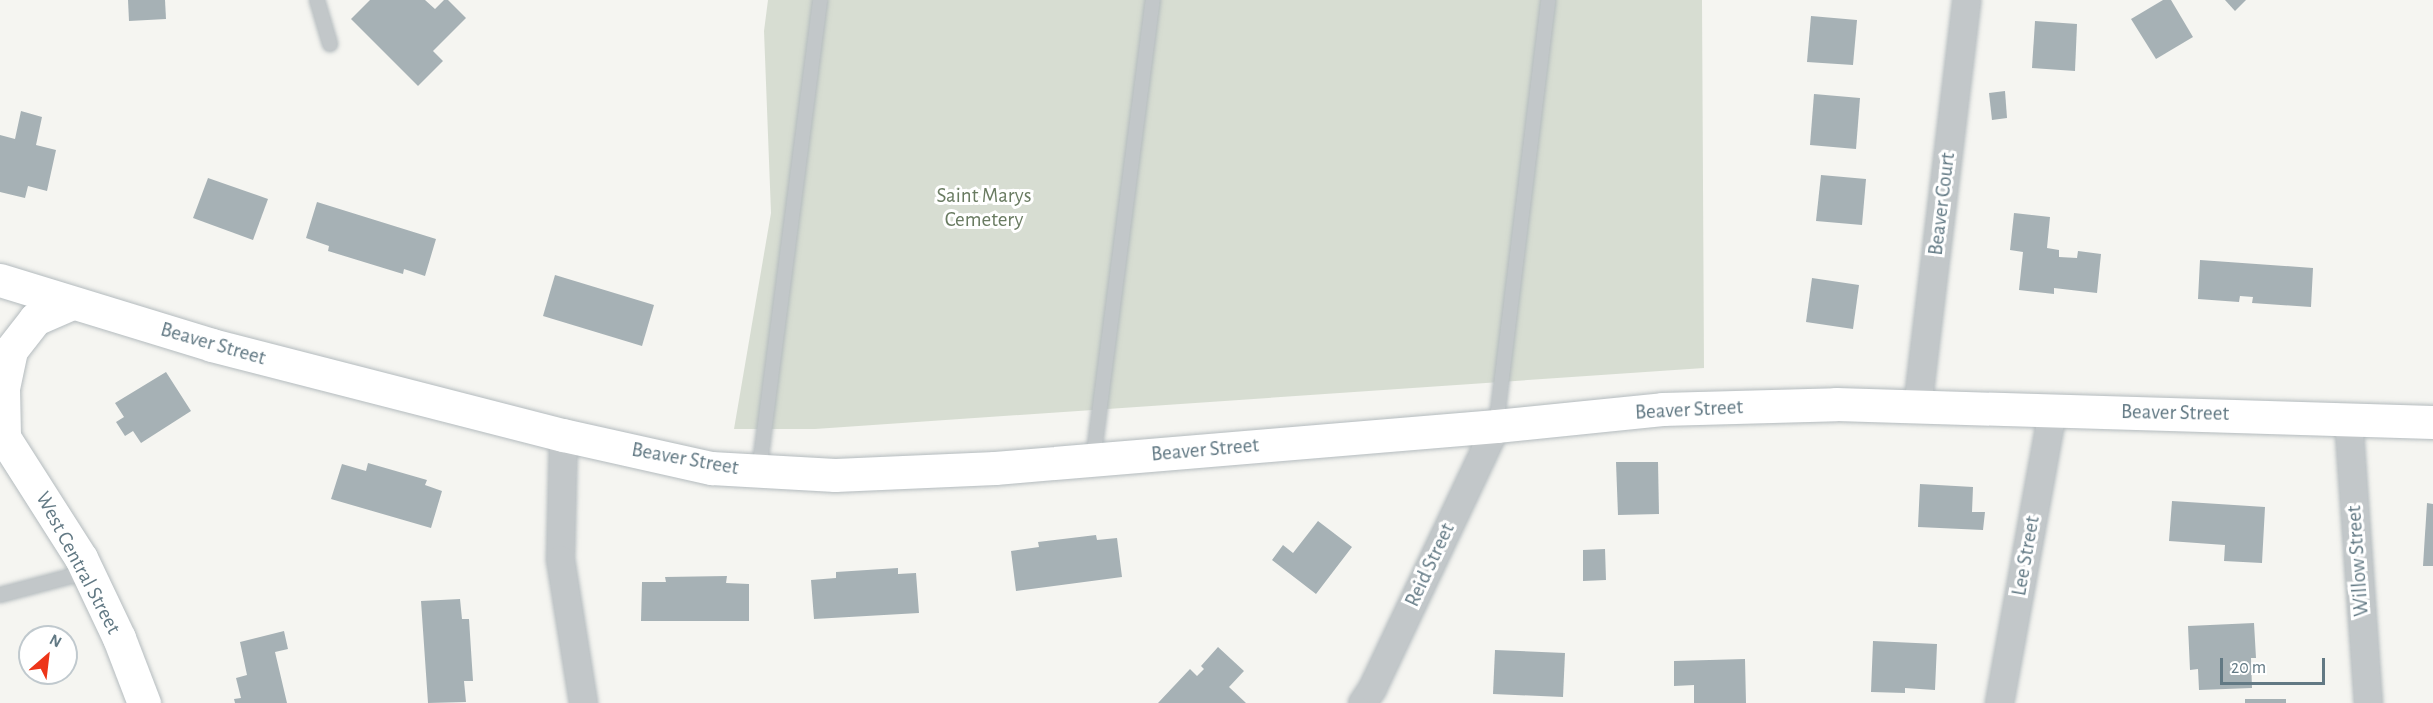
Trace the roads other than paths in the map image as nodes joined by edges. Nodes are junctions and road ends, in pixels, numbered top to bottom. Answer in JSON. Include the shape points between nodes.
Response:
{"nodes":[{"id":1,"x":317,"y":0,"type":"edge"},
{"id":2,"x":820,"y":0,"type":"edge"},
{"id":3,"x":1152,"y":0,"type":"edge"},
{"id":4,"x":1548,"y":0,"type":"edge"},
{"id":5,"x":1966,"y":0,"type":"edge"},
{"id":6,"x":330,"y":44,"type":"dead end"},
{"id":7,"x":0,"y":280,"type":"edge"},
{"id":8,"x":72,"y":303,"type":"junction"},
{"id":9,"x":1917,"y":407,"type":"junction"},
{"id":10,"x":2052,"y":410,"type":"junction"},
{"id":11,"x":2348,"y":418,"type":"junction"},
{"id":12,"x":2433,"y":422,"type":"edge"},
{"id":13,"x":1497,"y":426,"type":"junction"},
{"id":14,"x":2,"y":434,"type":"edge"},
{"id":15,"x":563,"y":435,"type":"junction"},
{"id":16,"x":1094,"y":460,"type":"junction"},
{"id":17,"x":759,"y":471,"type":"junction"},
{"id":18,"x":87,"y":572,"type":"junction"},
{"id":19,"x":0,"y":595,"type":"edge"},
{"id":20,"x":144,"y":703,"type":"edge"},
{"id":21,"x":583,"y":703,"type":"edge"},
{"id":22,"x":1362,"y":703,"type":"edge"},
{"id":23,"x":1999,"y":703,"type":"edge"},
{"id":24,"x":2368,"y":703,"type":"edge"}],
"edges":[{"from":1,"to":6,"type":"lane"},
{"from":2,"to":17,"type":"lane"},
{"from":3,"to":16,"type":"lane"},
{"from":4,"to":13,"type":"lane"},
{"from":5,"to":9,"type":"street","name":"Beaver Court"},
{"from":7,"to":8,"type":"main road","name":"Beaver Street"},
{"from":8,"to":14,"type":"main road","via":[[34,319],[11,350],[3,388]]},
{"from":8,"to":15,"type":"main road","name":"Beaver Street","via":[[212,345]]},
{"from":9,"to":10,"type":"main road","name":"Beaver Street"},
{"from":9,"to":13,"type":"main road","name":"Beaver Street","via":[[1836,404],[1662,409]]},
{"from":10,"to":11,"type":"main road","name":"Beaver Street"},
{"from":10,"to":23,"type":"street","name":"Lee Street"},
{"from":11,"to":12,"type":"main road","name":"Beaver Street"},
{"from":11,"to":24,"type":"street","name":"Willow Street"},
{"from":13,"to":16,"type":"main road","name":"Beaver Street"},
{"from":13,"to":22,"type":"street","name":"Reid Street"},
{"from":14,"to":18,"type":"main road","name":"West Central Street"},
{"from":15,"to":17,"type":"main road","name":"Beaver Street","via":[[711,468]]},
{"from":15,"to":21,"type":"street","via":[[560,559]]},
{"from":16,"to":17,"type":"main road","name":"Beaver Street","via":[[835,475]]},
{"from":18,"to":19,"type":"lane"},
{"from":18,"to":20,"type":"main road","name":"West Central Street","via":[[119,638]]}]}
